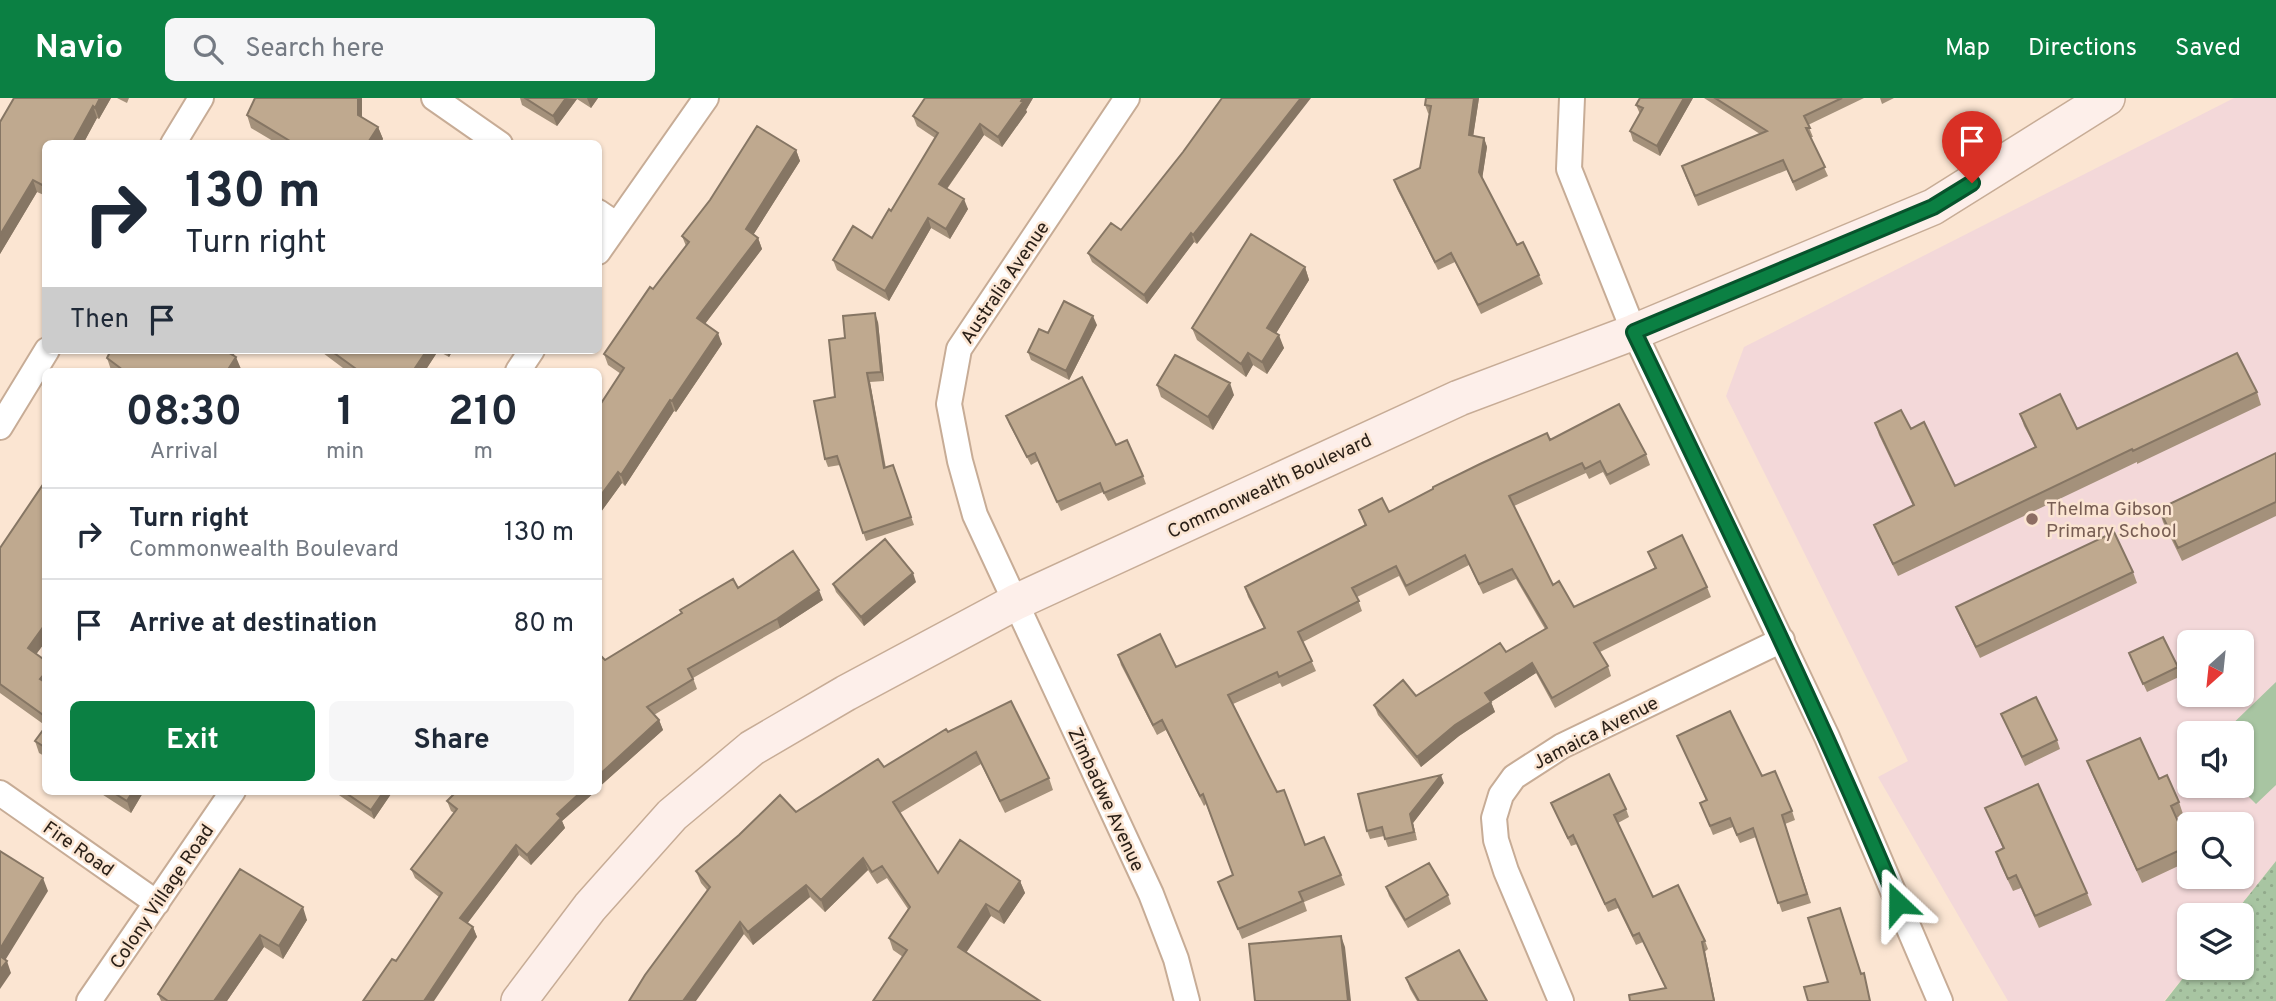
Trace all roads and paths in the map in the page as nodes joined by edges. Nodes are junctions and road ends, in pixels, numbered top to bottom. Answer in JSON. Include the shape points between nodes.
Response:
{"nodes":[{"id":1,"x":201,"y":98,"type":"edge"},
{"id":2,"x":434,"y":98,"type":"edge"},
{"id":3,"x":706,"y":98,"type":"edge"},
{"id":4,"x":1127,"y":98,"type":"edge"},
{"id":5,"x":1572,"y":98,"type":"edge"},
{"id":6,"x":2107,"y":98,"type":"edge"},
{"id":7,"x":175,"y":140,"type":"edge"},
{"id":8,"x":494,"y":140,"type":"edge"},
{"id":9,"x":608,"y":218,"type":"edge"},
{"id":10,"x":602,"y":238,"type":"edge"},
{"id":11,"x":1634,"y":332,"type":"junction"},
{"id":12,"x":45,"y":354,"type":"edge"},
{"id":13,"x":0,"y":428,"type":"edge"},
{"id":14,"x":1016,"y":602,"type":"junction"},
{"id":15,"x":1782,"y":639,"type":"junction"},
{"id":16,"x":0,"y":793,"type":"edge"},
{"id":17,"x":230,"y":795,"type":"edge"},
{"id":18,"x":157,"y":903,"type":"junction"},
{"id":19,"x":89,"y":1001,"type":"edge"},
{"id":20,"x":519,"y":1001,"type":"edge"},
{"id":21,"x":1187,"y":1001,"type":"edge"},
{"id":22,"x":1561,"y":1001,"type":"edge"},
{"id":23,"x":1940,"y":1001,"type":"edge"}],
"edges":[{"from":1,"to":7,"type":"street"},
{"from":2,"to":8,"type":"street"},
{"from":3,"to":9,"type":"street"},
{"from":4,"to":14,"type":"street","name":"Australia Avenue","via":[[959,349],[949,404],[960,461],[975,514]]},
{"from":5,"to":11,"type":"street","via":[[1569,169]]},
{"from":6,"to":11,"type":"street","name":"Commonwealth Boulevard","via":[[1933,207]]},
{"from":9,"to":10,"type":"street"},
{"from":11,"to":14,"type":"street","name":"Commonwealth Boulevard","via":[[1459,398]]},
{"from":11,"to":15,"type":"street"},
{"from":12,"to":13,"type":"street"},
{"from":14,"to":20,"type":"street","name":"Commonwealth Boulevard","via":[[752,748],[672,815],[590,906]]},
{"from":14,"to":21,"type":"street","name":"Zimbadwe Avenue","via":[[1151,894]]},
{"from":15,"to":22,"type":"street","name":"Jamaica Avenue","via":[[1562,746],[1514,776],[1501,795],[1494,818],[1496,841]]},
{"from":15,"to":23,"type":"street"},
{"from":16,"to":18,"type":"street","name":"Fire Road"},
{"from":17,"to":18,"type":"street","name":"Colony Village Road"},
{"from":18,"to":19,"type":"street","name":"Colony Village Road"}]}
